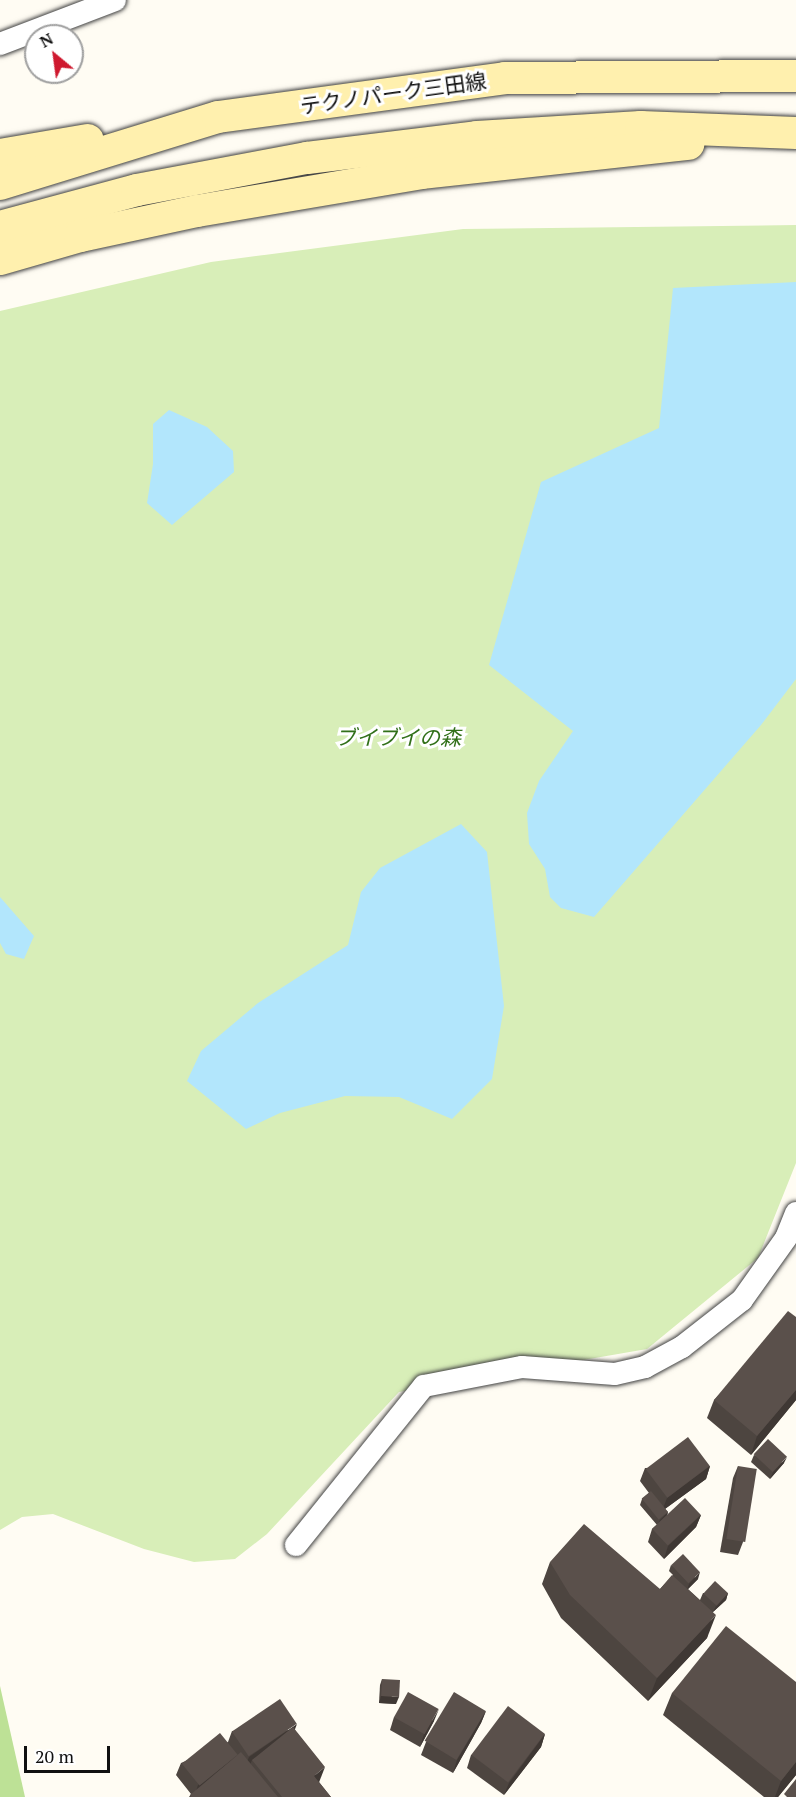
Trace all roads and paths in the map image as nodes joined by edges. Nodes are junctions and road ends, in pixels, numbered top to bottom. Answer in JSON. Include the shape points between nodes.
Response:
{"nodes":[{"id":1,"x":115,"y":0,"type":"edge"},
{"id":2,"x":63,"y":8,"type":"edge"},
{"id":3,"x":0,"y":44,"type":"edge"},
{"id":4,"x":796,"y":76,"type":"edge"},
{"id":5,"x":218,"y":117,"type":"junction"},
{"id":6,"x":786,"y":133,"type":"edge"},
{"id":7,"x":0,"y":155,"type":"edge"},
{"id":8,"x":0,"y":184,"type":"edge"},
{"id":9,"x":0,"y":227,"type":"edge"},
{"id":10,"x":0,"y":259,"type":"edge"},
{"id":11,"x":796,"y":1213,"type":"edge"},
{"id":12,"x":296,"y":1545,"type":"dead end"}],
"edges":[{"from":1,"to":2,"type":"street"},
{"from":2,"to":3,"type":"street"},
{"from":4,"to":5,"type":"main road","name":"テクノパーク三田線","via":[[505,78]]},
{"from":5,"to":7,"type":"main road"},
{"from":5,"to":8,"type":"main road","name":"テクノパーク三田線"},
{"from":6,"to":9,"type":"main road","via":[[641,127],[466,138],[308,158],[148,188]]},
{"from":6,"to":10,"type":"main road","via":[[421,173],[197,211],[80,236]]},
{"from":11,"to":12,"type":"street","via":[[786,1238],[742,1300],[682,1347],[645,1367],[615,1374],[522,1367],[424,1386]]}]}
